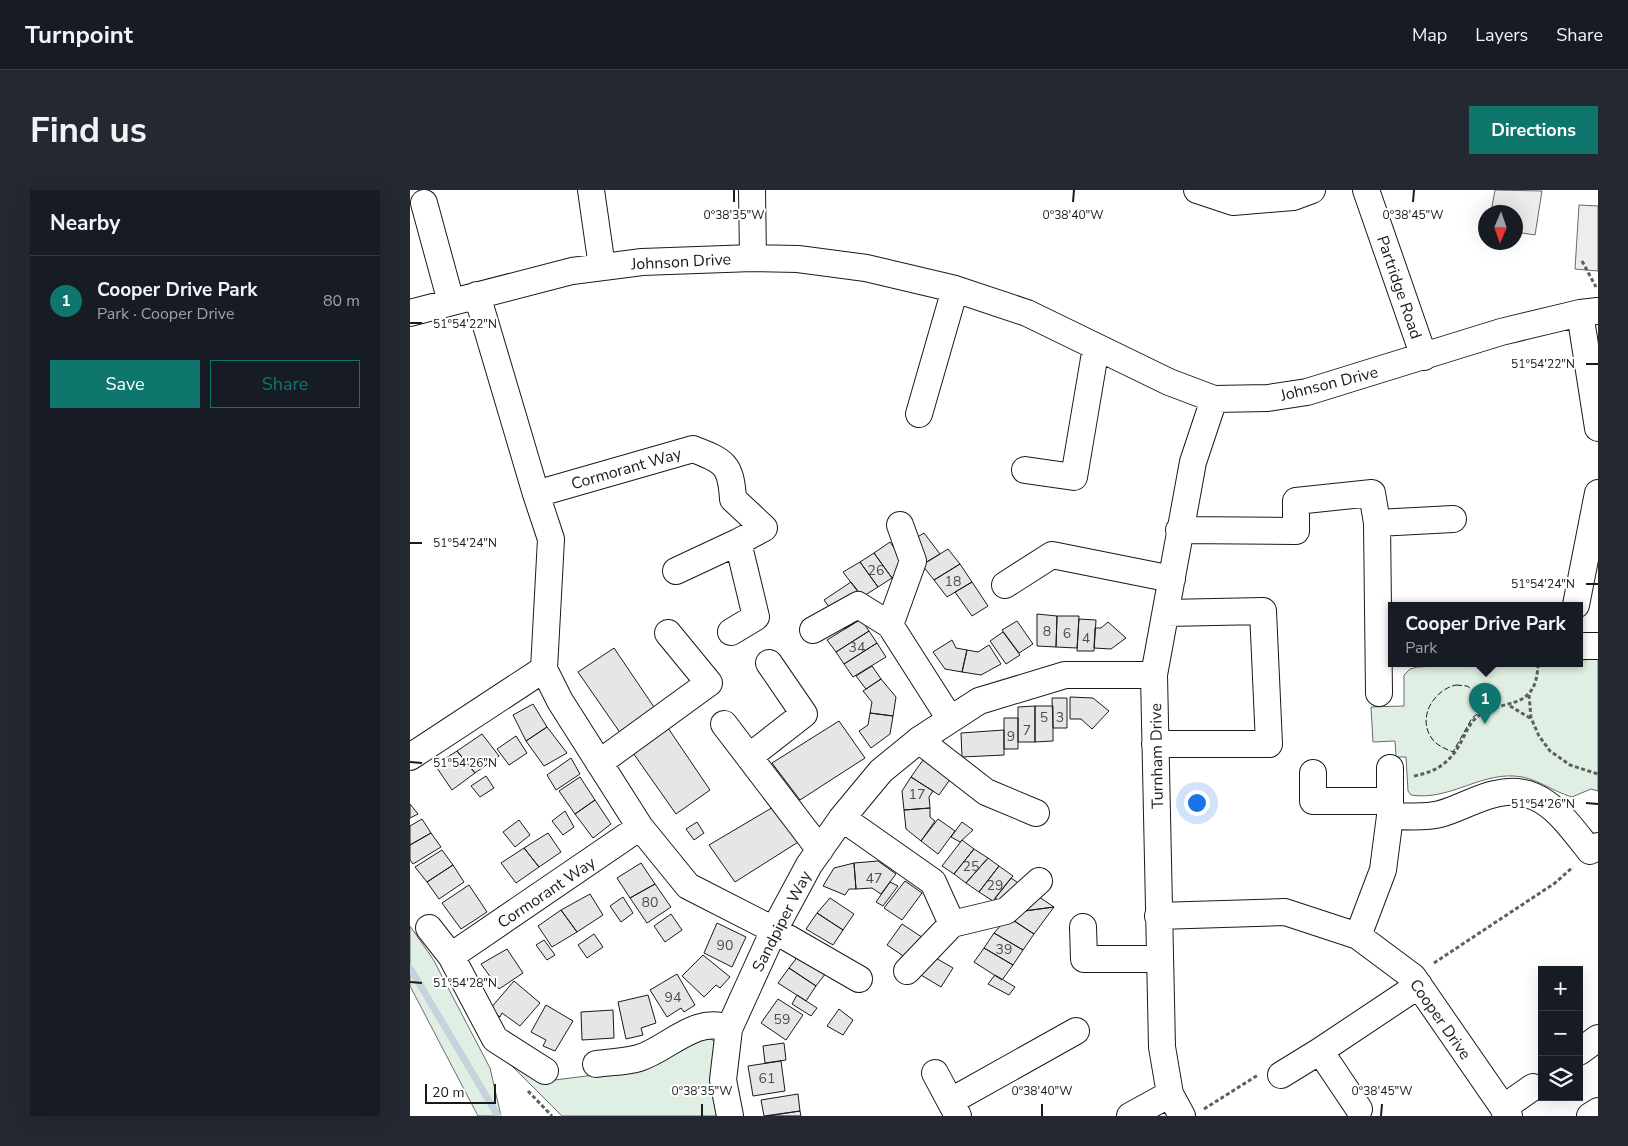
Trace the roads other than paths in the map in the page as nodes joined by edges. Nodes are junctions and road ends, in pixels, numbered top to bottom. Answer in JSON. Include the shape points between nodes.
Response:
{"nodes":[{"id":1,"x":591,"y":190,"type":"edge"},
{"id":2,"x":752,"y":190,"type":"edge"},
{"id":3,"x":1197,"y":190,"type":"edge"},
{"id":4,"x":1312,"y":190,"type":"edge"},
{"id":5,"x":1366,"y":190,"type":"edge"},
{"id":6,"x":424,"y":203,"type":"dead end"},
{"id":7,"x":753,"y":258,"type":"junction"},
{"id":8,"x":602,"y":267,"type":"junction"},
{"id":9,"x":954,"y":289,"type":"junction"},
{"id":10,"x":477,"y":295,"type":"junction"},
{"id":11,"x":451,"y":302,"type":"junction"},
{"id":12,"x":1589,"y":312,"type":"edge"},
{"id":13,"x":410,"y":313,"type":"edge"},
{"id":14,"x":1096,"y":347,"type":"junction"},
{"id":15,"x":1424,"y":357,"type":"junction"},
{"id":16,"x":1214,"y":399,"type":"junction"},
{"id":17,"x":919,"y":414,"type":"dead end"},
{"id":18,"x":1598,"y":428,"type":"edge"},
{"id":19,"x":1025,"y":470,"type":"dead end"},
{"id":20,"x":1598,"y":493,"type":"edge"},
{"id":21,"x":536,"y":494,"type":"junction"},
{"id":22,"x":1453,"y":519,"type":"dead end"},
{"id":23,"x":1377,"y":524,"type":"junction"},
{"id":24,"x":900,"y":525,"type":"dead end"},
{"id":25,"x":1179,"y":530,"type":"junction"},
{"id":26,"x":738,"y":542,"type":"junction"},
{"id":27,"x":676,"y":571,"type":"dead end"},
{"id":28,"x":1172,"y":579,"type":"junction"},
{"id":29,"x":1005,"y":585,"type":"dead end"},
{"id":30,"x":1577,"y":602,"type":"edge"},
{"id":31,"x":1166,"y":613,"type":"junction"},
{"id":32,"x":890,"y":625,"type":"junction"},
{"id":33,"x":813,"y":630,"type":"dead end"},
{"id":34,"x":731,"y":632,"type":"dead end"},
{"id":35,"x":668,"y":633,"type":"dead end"},
{"id":36,"x":1583,"y":646,"type":"edge"},
{"id":37,"x":1598,"y":646,"type":"edge"},
{"id":38,"x":1384,"y":653,"type":"edge"},
{"id":39,"x":769,"y":663,"type":"dead end"},
{"id":40,"x":544,"y":669,"type":"junction"},
{"id":41,"x":1154,"y":675,"type":"junction"},
{"id":42,"x":1379,"y":693,"type":"dead end"},
{"id":43,"x":950,"y":720,"type":"junction"},
{"id":44,"x":724,"y":724,"type":"dead end"},
{"id":45,"x":919,"y":740,"type":"junction"},
{"id":46,"x":1156,"y":744,"type":"junction"},
{"id":47,"x":410,"y":757,"type":"edge"},
{"id":48,"x":749,"y":757,"type":"junction"},
{"id":49,"x":599,"y":763,"type":"junction"},
{"id":50,"x":1313,"y":772,"type":"dead end"},
{"id":51,"x":1390,"y":791,"type":"junction"},
{"id":52,"x":1036,"y":813,"type":"dead end"},
{"id":53,"x":842,"y":818,"type":"junction"},
{"id":54,"x":640,"y":827,"type":"junction"},
{"id":55,"x":820,"y":850,"type":"junction"},
{"id":56,"x":1595,"y":854,"type":"edge"},
{"id":57,"x":1039,"y":881,"type":"dead end"},
{"id":58,"x":1158,"y":916,"type":"junction"},
{"id":59,"x":952,"y":924,"type":"junction"},
{"id":60,"x":1083,"y":927,"type":"dead end"},
{"id":61,"x":429,"y":928,"type":"dead end"},
{"id":62,"x":774,"y":930,"type":"junction"},
{"id":63,"x":1358,"y":936,"type":"junction"},
{"id":64,"x":451,"y":956,"type":"junction"},
{"id":65,"x":1159,"y":959,"type":"junction"},
{"id":66,"x":908,"y":971,"type":"dead end"},
{"id":67,"x":859,"y":979,"type":"dead end"},
{"id":68,"x":1419,"y":985,"type":"junction"},
{"id":69,"x":729,"y":1030,"type":"junction"},
{"id":70,"x":1076,"y":1031,"type":"dead end"},
{"id":71,"x":1598,"y":1038,"type":"edge"},
{"id":72,"x":1583,"y":1049,"type":"edge"},
{"id":73,"x":1320,"y":1050,"type":"junction"},
{"id":74,"x":596,"y":1064,"type":"dead end"},
{"id":75,"x":545,"y":1070,"type":"dead end"},
{"id":76,"x":935,"y":1073,"type":"dead end"},
{"id":77,"x":1281,"y":1075,"type":"dead end"},
{"id":78,"x":1533,"y":1087,"type":"dead end"},
{"id":79,"x":1176,"y":1105,"type":"edge"},
{"id":80,"x":954,"y":1109,"type":"edge"},
{"id":81,"x":1359,"y":1109,"type":"dead end"},
{"id":82,"x":1598,"y":1111,"type":"edge"},
{"id":83,"x":1506,"y":1112,"type":"edge"},
{"id":84,"x":730,"y":1116,"type":"edge"},
{"id":85,"x":1130,"y":1116,"type":"edge"},
{"id":86,"x":1590,"y":1116,"type":"edge"}],
"edges":[{"from":1,"to":8,"type":"street"},
{"from":2,"to":7,"type":"street"},
{"from":3,"to":4,"type":"street","via":[[1233,202],[1292,197]]},
{"from":5,"to":15,"type":"street","name":"Partridge Road"},
{"from":6,"to":11,"type":"street"},
{"from":7,"to":8,"type":"street","name":"Johnson Drive","via":[[642,262]]},
{"from":7,"to":9,"type":"street","name":"Johnson Drive","via":[[798,259],[866,268]]},
{"from":8,"to":10,"type":"street","name":"Johnson Drive"},
{"from":9,"to":14,"type":"street","name":"Johnson Drive","via":[[1027,313]]},
{"from":9,"to":17,"type":"street"},
{"from":10,"to":11,"type":"street","name":"Johnson Drive"},
{"from":10,"to":21,"type":"street"},
{"from":11,"to":13,"type":"street","name":"Johnson Drive"},
{"from":12,"to":15,"type":"street","name":"Johnson Drive","via":[[1502,332]]},
{"from":12,"to":18,"type":"street"},
{"from":14,"to":16,"type":"street","name":"Johnson Drive","via":[[1169,382]]},
{"from":14,"to":19,"type":"street","via":[[1074,476]]},
{"from":15,"to":16,"type":"street","name":"Johnson Drive","via":[[1307,392],[1268,398]]},
{"from":16,"to":25,"type":"street","name":"Turnham Drive","via":[[1193,462]]},
{"from":20,"to":30,"type":"street"},
{"from":21,"to":26,"type":"street","name":"Cormorant Way","via":[[693,449],[718,458],[731,476],[733,499],[764,528]]},
{"from":21,"to":40,"type":"street","via":[[551,539]]},
{"from":22,"to":23,"type":"street"},
{"from":23,"to":25,"type":"street","via":[[1372,493],[1296,501],[1296,531]]},
{"from":23,"to":38,"type":"street","via":[[1376,573]]},
{"from":24,"to":32,"type":"street","via":[[913,561]]},
{"from":25,"to":28,"type":"street","name":"Turnham Drive"},
{"from":26,"to":27,"type":"street"},
{"from":26,"to":34,"type":"street","via":[[756,617]]},
{"from":28,"to":29,"type":"street","via":[[1052,554]]},
{"from":28,"to":31,"type":"street","name":"Turnham Drive"},
{"from":31,"to":41,"type":"street","name":"Turnham Drive"},
{"from":31,"to":46,"type":"street","via":[[1263,611],[1269,744]]},
{"from":32,"to":33,"type":"street","via":[[858,605]]},
{"from":32,"to":43,"type":"street"},
{"from":35,"to":49,"type":"street","via":[[709,683]]},
{"from":36,"to":37,"type":"street"},
{"from":38,"to":42,"type":"street"},
{"from":39,"to":48,"type":"street","via":[[804,714]]},
{"from":40,"to":47,"type":"street"},
{"from":40,"to":49,"type":"street"},
{"from":41,"to":43,"type":"street","name":"Sandpiper Way","via":[[1065,675],[979,701]]},
{"from":41,"to":46,"type":"street","name":"Turnham Drive"},
{"from":43,"to":45,"type":"street","name":"Sandpiper Way"},
{"from":44,"to":48,"type":"street"},
{"from":45,"to":52,"type":"street","via":[[986,792]]},
{"from":45,"to":53,"type":"street","name":"Sandpiper Way","via":[[881,771]]},
{"from":46,"to":58,"type":"street","name":"Turnham Drive"},
{"from":48,"to":55,"type":"street"},
{"from":49,"to":54,"type":"street"},
{"from":50,"to":51,"type":"street","via":[[1313,801]]},
{"from":51,"to":56,"type":"street","via":[[1438,815],[1495,794],[1519,792],[1537,797],[1559,812]]},
{"from":51,"to":63,"type":"street","via":[[1383,870]]},
{"from":53,"to":55,"type":"street","name":"Sandpiper Way"},
{"from":53,"to":59,"type":"street","via":[[933,882]]},
{"from":54,"to":62,"type":"street","via":[[688,886]]},
{"from":54,"to":64,"type":"street","name":"Cormorant Way"},
{"from":55,"to":62,"type":"street","name":"Sandpiper Way"},
{"from":57,"to":59,"type":"street","via":[[1006,911]]},
{"from":58,"to":63,"type":"street","name":"Cooper Drive","via":[[1285,912]]},
{"from":58,"to":65,"type":"street","name":"Turnham Drive"},
{"from":59,"to":66,"type":"street"},
{"from":60,"to":65,"type":"street","via":[[1084,959]]},
{"from":61,"to":64,"type":"street"},
{"from":62,"to":67,"type":"street"},
{"from":62,"to":69,"type":"street","name":"Sandpiper Way"},
{"from":63,"to":68,"type":"street","name":"Cooper Drive"},
{"from":64,"to":75,"type":"street","via":[[495,1039]]},
{"from":65,"to":79,"type":"street","name":"Turnham Drive","via":[[1162,1047]]},
{"from":68,"to":73,"type":"street"},
{"from":68,"to":83,"type":"street","name":"Cooper Drive"},
{"from":69,"to":74,"type":"street","via":[[709,1025],[692,1030],[639,1058]]},
{"from":69,"to":84,"type":"street","name":"Sandpiper Way","via":[[723,1080]]},
{"from":70,"to":80,"type":"street"},
{"from":71,"to":72,"type":"street"},
{"from":73,"to":77,"type":"street"},
{"from":73,"to":81,"type":"street"},
{"from":76,"to":80,"type":"street"},
{"from":78,"to":83,"type":"street"},
{"from":79,"to":85,"type":"street"},
{"from":82,"to":86,"type":"street"}]}
